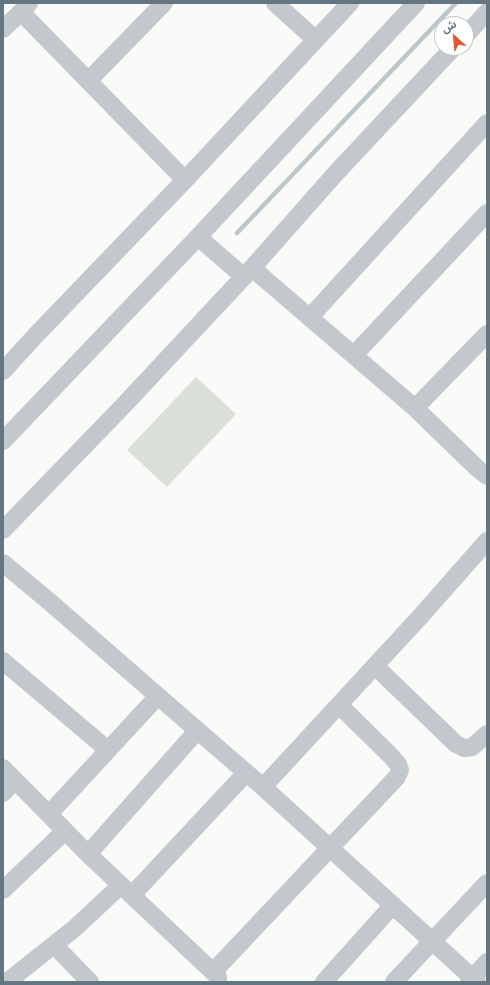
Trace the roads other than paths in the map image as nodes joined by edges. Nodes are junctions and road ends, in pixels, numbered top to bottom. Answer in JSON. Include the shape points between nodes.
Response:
{"nodes":[{"id":1,"x":164,"y":3,"type":"edge"},
{"id":2,"x":275,"y":3,"type":"edge"},
{"id":3,"x":350,"y":3,"type":"edge"},
{"id":4,"x":416,"y":3,"type":"edge"},
{"id":5,"x":25,"y":6,"type":"edge"},
{"id":6,"x":487,"y":12,"type":"edge"},
{"id":7,"x":474,"y":26,"type":"edge"},
{"id":8,"x":3,"y":28,"type":"edge"},
{"id":9,"x":316,"y":40,"type":"junction"},
{"id":10,"x":446,"y":56,"type":"edge"},
{"id":11,"x":88,"y":80,"type":"junction"},
{"id":12,"x":487,"y":123,"type":"edge"},
{"id":13,"x":185,"y":180,"type":"junction"},
{"id":14,"x":487,"y":212,"type":"edge"},
{"id":15,"x":202,"y":241,"type":"junction"},
{"id":16,"x":245,"y":272,"type":"junction"},
{"id":17,"x":310,"y":318,"type":"junction"},
{"id":18,"x":487,"y":334,"type":"edge"},
{"id":19,"x":354,"y":356,"type":"junction"},
{"id":20,"x":3,"y":371,"type":"edge"},
{"id":21,"x":415,"y":408,"type":"junction"},
{"id":22,"x":3,"y":441,"type":"edge"},
{"id":23,"x":484,"y":468,"type":"edge"},
{"id":24,"x":3,"y":530,"type":"edge"},
{"id":25,"x":487,"y":541,"type":"edge"},
{"id":26,"x":3,"y":563,"type":"edge"},
{"id":27,"x":3,"y":661,"type":"edge"},
{"id":28,"x":375,"y":666,"type":"junction"},
{"id":29,"x":158,"y":696,"type":"junction"},
{"id":30,"x":339,"y":705,"type":"junction"},
{"id":31,"x":197,"y":731,"type":"junction"},
{"id":32,"x":487,"y":734,"type":"edge"},
{"id":33,"x":108,"y":750,"type":"junction"},
{"id":34,"x":246,"y":773,"type":"junction"},
{"id":35,"x":7,"y":780,"type":"edge"},
{"id":36,"x":263,"y":787,"type":"junction"},
{"id":37,"x":49,"y":814,"type":"junction"},
{"id":38,"x":65,"y":831,"type":"junction"},
{"id":39,"x":330,"y":848,"type":"junction"},
{"id":40,"x":88,"y":854,"type":"junction"},
{"id":41,"x":487,"y":883,"type":"edge"},
{"id":42,"x":3,"y":890,"type":"edge"},
{"id":43,"x":127,"y":890,"type":"junction"},
{"id":44,"x":392,"y":905,"type":"junction"},
{"id":45,"x":432,"y":942,"type":"junction"},
{"id":46,"x":54,"y":945,"type":"junction"},
{"id":47,"x":487,"y":962,"type":"edge"},
{"id":48,"x":216,"y":977,"type":"edge"},
{"id":49,"x":472,"y":981,"type":"edge"},
{"id":50,"x":7,"y":982,"type":"edge"},
{"id":51,"x":90,"y":982,"type":"edge"},
{"id":52,"x":324,"y":982,"type":"edge"},
{"id":53,"x":394,"y":982,"type":"edge"}],
"edges":[{"from":1,"to":11,"type":"street"},
{"from":2,"to":9,"type":"street"},
{"from":3,"to":9,"type":"street"},
{"from":4,"to":15,"type":"street"},
{"from":5,"to":8,"type":"street"},
{"from":5,"to":11,"type":"street"},
{"from":6,"to":7,"type":"street"},
{"from":9,"to":13,"type":"street"},
{"from":10,"to":16,"type":"street"},
{"from":11,"to":13,"type":"street"},
{"from":12,"to":17,"type":"street"},
{"from":13,"to":20,"type":"street"},
{"from":14,"to":19,"type":"street"},
{"from":15,"to":16,"type":"street"},
{"from":15,"to":22,"type":"street"},
{"from":16,"to":17,"type":"street"},
{"from":16,"to":24,"type":"street","via":[[124,405]]},
{"from":17,"to":19,"type":"street"},
{"from":18,"to":21,"type":"street"},
{"from":19,"to":21,"type":"street"},
{"from":21,"to":23,"type":"street"},
{"from":25,"to":28,"type":"street"},
{"from":26,"to":29,"type":"street"},
{"from":27,"to":33,"type":"street"},
{"from":28,"to":30,"type":"street"},
{"from":28,"to":32,"type":"street","via":[[456,744],[464,748],[472,747]]},
{"from":29,"to":31,"type":"street"},
{"from":29,"to":33,"type":"street"},
{"from":30,"to":36,"type":"street"},
{"from":30,"to":39,"type":"street","via":[[390,754],[400,770],[398,777]]},
{"from":31,"to":34,"type":"street"},
{"from":31,"to":40,"type":"street"},
{"from":33,"to":37,"type":"street"},
{"from":34,"to":36,"type":"street"},
{"from":34,"to":43,"type":"street"},
{"from":35,"to":37,"type":"street"},
{"from":36,"to":39,"type":"street"},
{"from":37,"to":38,"type":"street"},
{"from":38,"to":40,"type":"street"},
{"from":38,"to":42,"type":"street"},
{"from":39,"to":44,"type":"street"},
{"from":39,"to":48,"type":"street"},
{"from":40,"to":43,"type":"street"},
{"from":41,"to":45,"type":"street"},
{"from":43,"to":46,"type":"street"},
{"from":43,"to":48,"type":"street"},
{"from":44,"to":45,"type":"street"},
{"from":44,"to":52,"type":"street"},
{"from":45,"to":49,"type":"street"},
{"from":45,"to":53,"type":"street"},
{"from":46,"to":50,"type":"street"},
{"from":46,"to":51,"type":"street"},
{"from":47,"to":49,"type":"street"}]}
